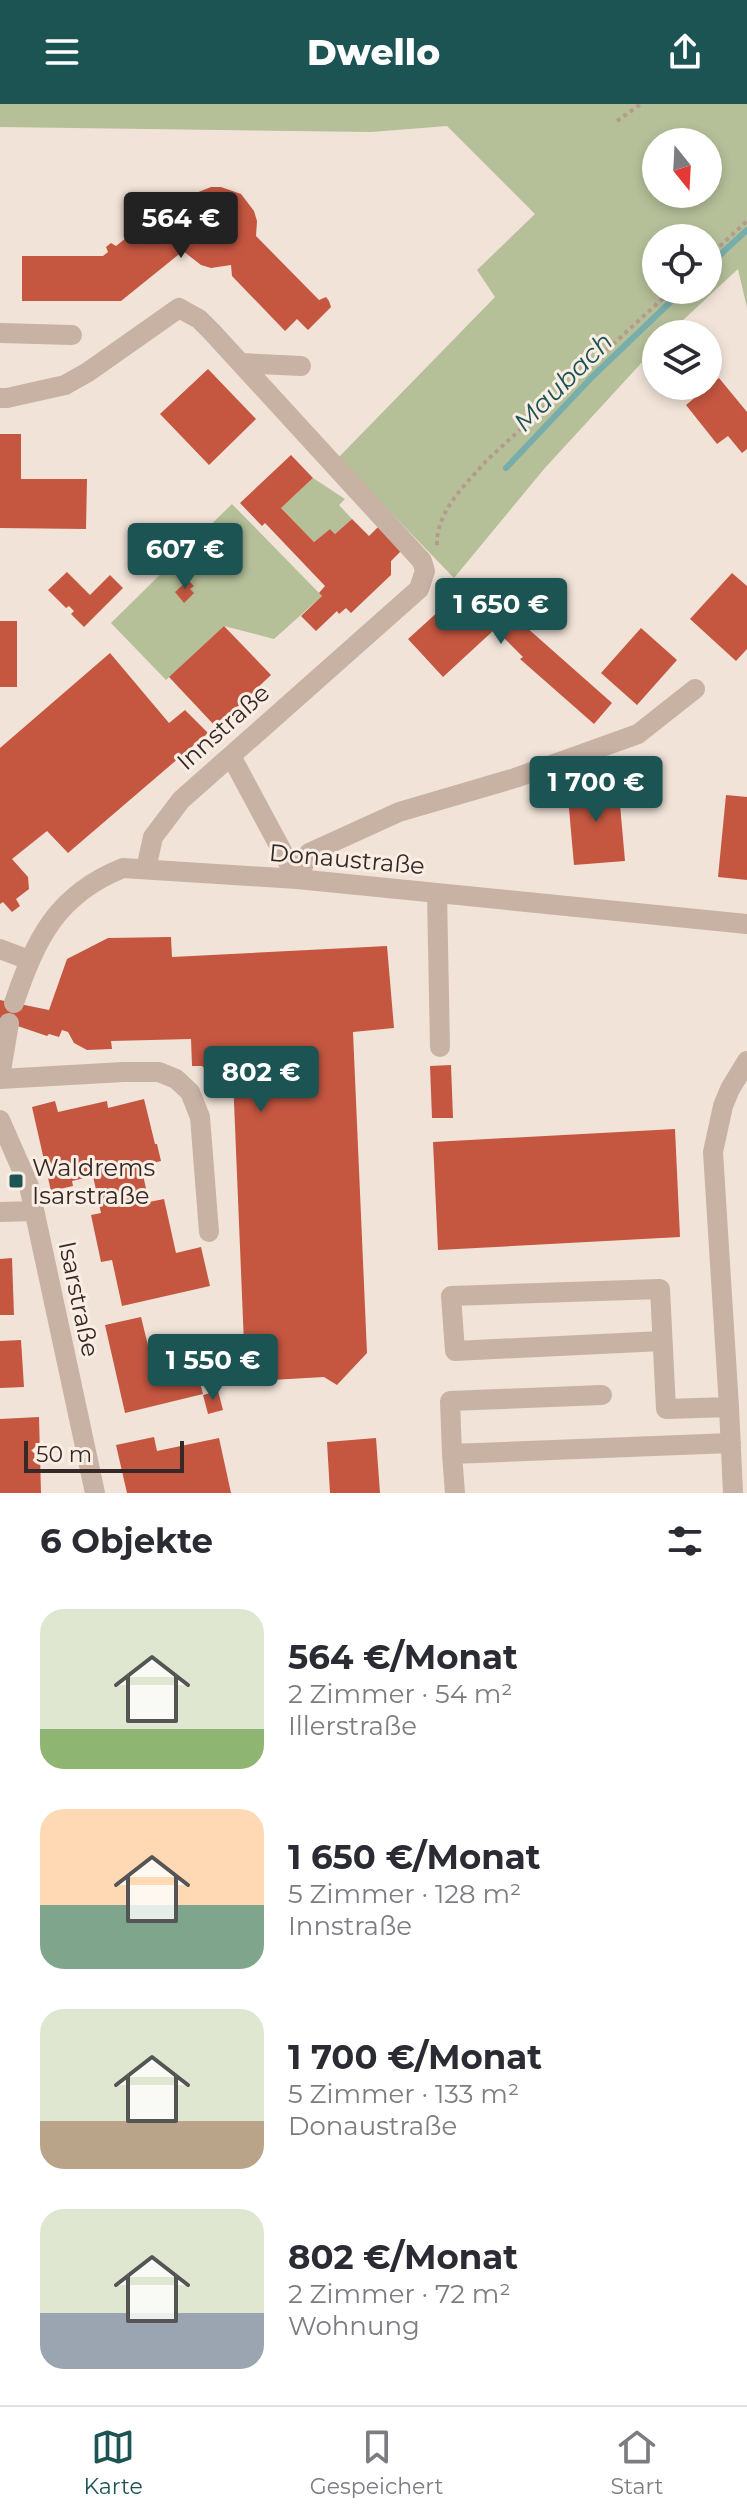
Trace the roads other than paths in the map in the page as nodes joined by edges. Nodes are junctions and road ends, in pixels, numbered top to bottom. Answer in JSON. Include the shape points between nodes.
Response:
{"nodes":[{"id":1,"x":0,"y":333,"type":"edge"},
{"id":2,"x":72,"y":335,"type":"dead end"},
{"id":3,"x":241,"y":363,"type":"junction"},
{"id":4,"x":301,"y":366,"type":"dead end"},
{"id":5,"x":0,"y":398,"type":"edge"},
{"id":6,"x":695,"y":689,"type":"dead end"},
{"id":7,"x":231,"y":756,"type":"junction"},
{"id":8,"x":146,"y":869,"type":"junction"},
{"id":9,"x":297,"y":879,"type":"junction"},
{"id":10,"x":437,"y":893,"type":"junction"},
{"id":11,"x":747,"y":924,"type":"edge"},
{"id":12,"x":0,"y":949,"type":"edge"},
{"id":13,"x":29,"y":960,"type":"junction"},
{"id":14,"x":440,"y":1047,"type":"dead end"},
{"id":15,"x":747,"y":1061,"type":"edge"},
{"id":16,"x":0,"y":1078,"type":"edge"},
{"id":17,"x":0,"y":1120,"type":"edge"},
{"id":18,"x":34,"y":1211,"type":"junction"},
{"id":19,"x":0,"y":1212,"type":"edge"},
{"id":20,"x":209,"y":1232,"type":"dead end"},
{"id":21,"x":662,"y":1341,"type":"junction"},
{"id":22,"x":602,"y":1395,"type":"dead end"},
{"id":23,"x":729,"y":1407,"type":"junction"},
{"id":24,"x":731,"y":1443,"type":"junction"},
{"id":25,"x":452,"y":1454,"type":"junction"},
{"id":26,"x":95,"y":1493,"type":"edge"},
{"id":27,"x":455,"y":1493,"type":"edge"},
{"id":28,"x":733,"y":1493,"type":"edge"}],
"edges":[{"from":1,"to":2,"type":"street"},
{"from":3,"to":4,"type":"street"},
{"from":3,"to":5,"type":"street","name":"Innstraße","via":[[199,319],[179,308],[65,385]]},
{"from":3,"to":7,"type":"street","name":"Innstraße","via":[[422,561],[425,571],[419,589]]},
{"from":6,"to":9,"type":"street","via":[[638,734],[399,812],[309,853]]},
{"from":7,"to":8,"type":"street","name":"Innstraße","via":[[181,800],[153,837]]},
{"from":7,"to":9,"type":"street"},
{"from":8,"to":9,"type":"street","name":"Donaustraße"},
{"from":8,"to":13,"type":"street","name":"Donaustraße","via":[[123,868],[79,891],[40,938]]},
{"from":9,"to":10,"type":"street","name":"Donaustraße"},
{"from":10,"to":11,"type":"street","name":"Donaustraße"},
{"from":10,"to":14,"type":"street"},
{"from":12,"to":13,"type":"street"},
{"from":13,"to":16,"type":"street","name":"Donaustraße"},
{"from":15,"to":23,"type":"street","via":[[723,1106],[713,1152]]},
{"from":16,"to":20,"type":"street","via":[[159,1072],[176,1079],[190,1092],[200,1117]]},
{"from":17,"to":18,"type":"street","name":"Isarstraße","via":[[29,1186]]},
{"from":18,"to":19,"type":"street"},
{"from":18,"to":26,"type":"street","name":"Isarstraße"},
{"from":21,"to":21,"type":"street","via":[[660,1289],[451,1296],[455,1351]]},
{"from":21,"to":23,"type":"street","via":[[666,1409]]},
{"from":22,"to":25,"type":"street","via":[[450,1401]]},
{"from":23,"to":24,"type":"street"},
{"from":24,"to":25,"type":"street"},
{"from":24,"to":28,"type":"street"},
{"from":25,"to":27,"type":"street"}]}
